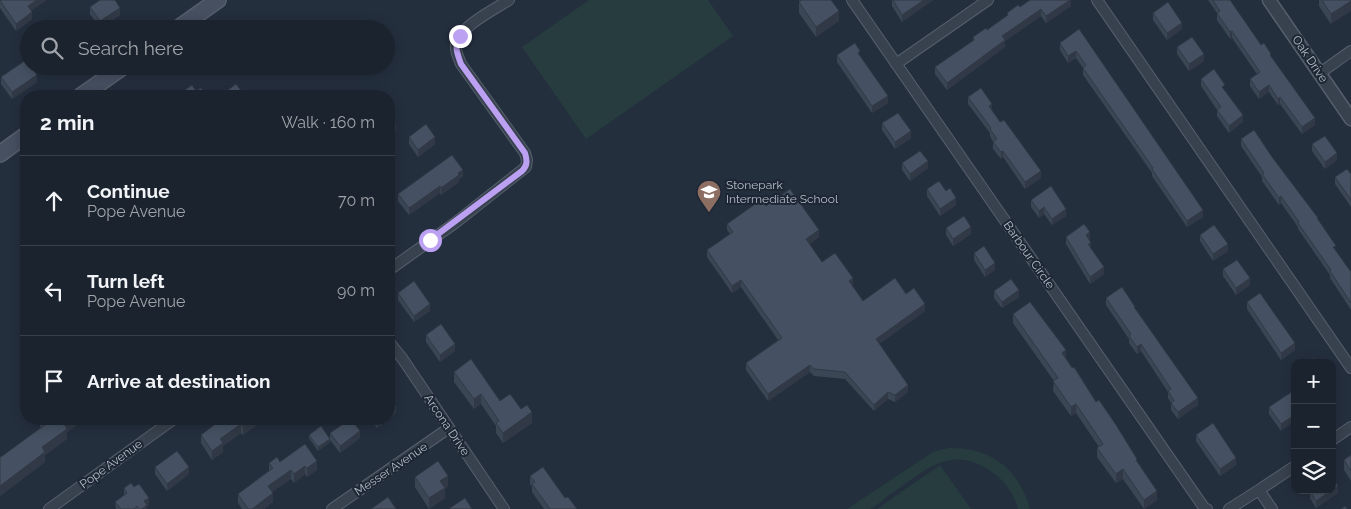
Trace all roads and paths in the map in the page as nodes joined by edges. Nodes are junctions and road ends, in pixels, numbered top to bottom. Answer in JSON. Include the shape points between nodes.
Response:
{"nodes":[{"id":1,"x":218,"y":0,"type":"edge"},
{"id":2,"x":509,"y":0,"type":"edge"},
{"id":3,"x":852,"y":0,"type":"edge"},
{"id":4,"x":988,"y":0,"type":"edge"},
{"id":5,"x":1097,"y":0,"type":"edge"},
{"id":6,"x":1269,"y":0,"type":"edge"},
{"id":7,"x":190,"y":20,"type":"edge"},
{"id":8,"x":1351,"y":51,"type":"edge"},
{"id":9,"x":896,"y":64,"type":"junction"},
{"id":10,"x":1320,"y":74,"type":"junction"},
{"id":11,"x":111,"y":75,"type":"edge"},
{"id":12,"x":90,"y":90,"type":"edge"},
{"id":13,"x":1351,"y":119,"type":"edge"},
{"id":14,"x":20,"y":139,"type":"edge"},
{"id":15,"x":0,"y":154,"type":"edge"},
{"id":16,"x":395,"y":266,"type":"edge"},
{"id":17,"x":395,"y":349,"type":"edge"},
{"id":18,"x":1351,"y":368,"type":"edge"},
{"id":19,"x":166,"y":425,"type":"edge"},
{"id":20,"x":1351,"y":427,"type":"edge"},
{"id":21,"x":449,"y":428,"type":"junction"},
{"id":22,"x":1336,"y":437,"type":"edge"},
{"id":23,"x":1291,"y":469,"type":"edge"},
{"id":24,"x":1259,"y":490,"type":"junction"},
{"id":25,"x":49,"y":509,"type":"edge"},
{"id":26,"x":332,"y":509,"type":"edge"},
{"id":27,"x":504,"y":509,"type":"edge"},
{"id":28,"x":1207,"y":509,"type":"edge"},
{"id":29,"x":1229,"y":509,"type":"edge"},
{"id":30,"x":1272,"y":509,"type":"edge"}],
"edges":[{"from":1,"to":7,"type":"main road"},
{"from":2,"to":16,"type":"street","via":[[468,28],[456,43],[456,52],[461,64],[525,153],[526,167]]},
{"from":3,"to":9,"type":"street","name":"Barbour Circle"},
{"from":4,"to":9,"type":"street"},
{"from":5,"to":18,"type":"street"},
{"from":6,"to":10,"type":"street","name":"Oak Drive"},
{"from":8,"to":10,"type":"street"},
{"from":9,"to":28,"type":"street","name":"Barbour Circle"},
{"from":10,"to":13,"type":"street","name":"Oak Drive"},
{"from":11,"to":12,"type":"main road"},
{"from":14,"to":15,"type":"main road"},
{"from":17,"to":21,"type":"street","name":"Arcona Drive"},
{"from":19,"to":25,"type":"street","name":"Pope Avenue"},
{"from":20,"to":22,"type":"street"},
{"from":21,"to":26,"type":"street","name":"Messer Avenue"},
{"from":21,"to":27,"type":"street","name":"Arcona Drive"},
{"from":23,"to":24,"type":"street"},
{"from":24,"to":29,"type":"street"},
{"from":24,"to":30,"type":"street"}]}
